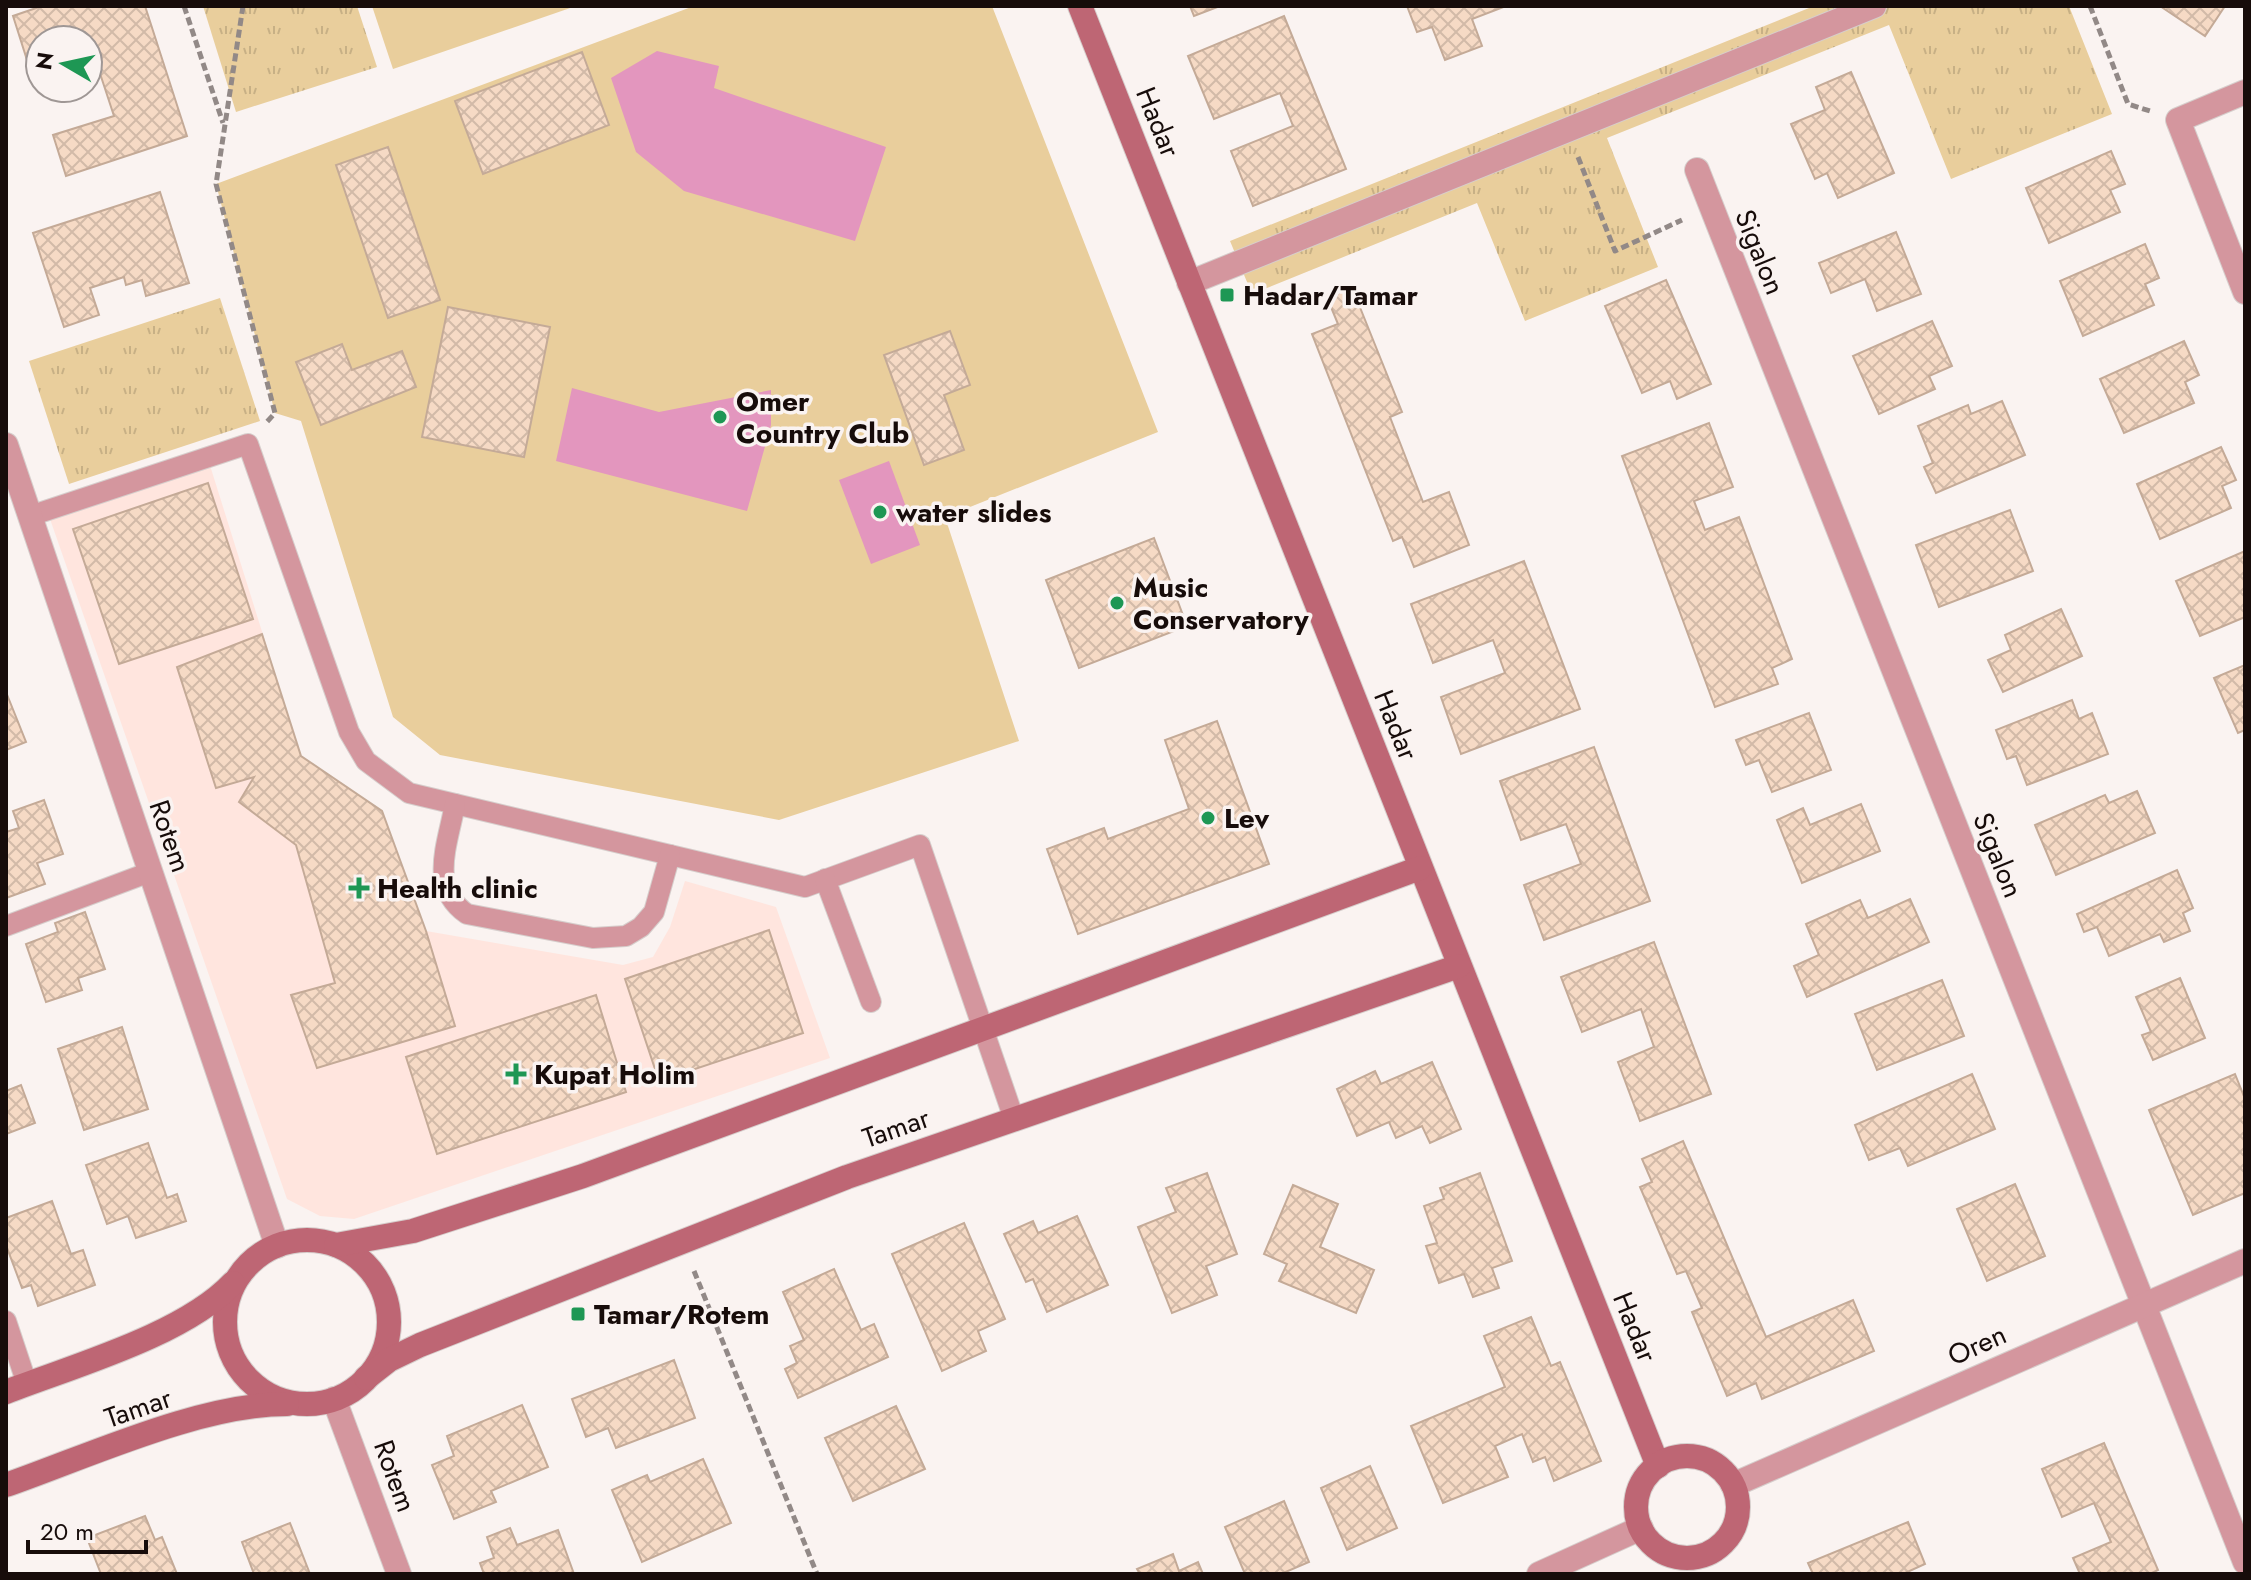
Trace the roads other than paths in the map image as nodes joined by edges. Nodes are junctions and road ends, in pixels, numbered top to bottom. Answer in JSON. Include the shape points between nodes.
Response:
{"nodes":[{"id":1,"x":1080,"y":6,"type":"edge"},
{"id":2,"x":1874,"y":6,"type":"edge"},
{"id":3,"x":2245,"y":92,"type":"edge"},
{"id":4,"x":1697,"y":170,"type":"dead end"},
{"id":5,"x":1189,"y":283,"type":"junction"},
{"id":6,"x":2245,"y":292,"type":"edge"},
{"id":7,"x":6,"y":445,"type":"edge"},
{"id":8,"x":30,"y":516,"type":"junction"},
{"id":9,"x":455,"y":804,"type":"junction"},
{"id":10,"x":670,"y":855,"type":"junction"},
{"id":11,"x":1420,"y":868,"type":"junction"},
{"id":12,"x":150,"y":872,"type":"junction"},
{"id":13,"x":825,"y":879,"type":"junction"},
{"id":14,"x":6,"y":926,"type":"edge"},
{"id":15,"x":1459,"y":966,"type":"junction"},
{"id":16,"x":871,"y":1002,"type":"dead end"},
{"id":17,"x":984,"y":1029,"type":"junction"},
{"id":18,"x":1014,"y":1119,"type":"junction"},
{"id":19,"x":336,"y":1245,"type":"junction"},
{"id":20,"x":277,"y":1246,"type":"junction"},
{"id":21,"x":2245,"y":1261,"type":"edge"},
{"id":22,"x":238,"y":1279,"type":"junction"},
{"id":23,"x":2144,"y":1305,"type":"junction"},
{"id":24,"x":6,"y":1321,"type":"edge"},
{"id":25,"x":366,"y":1378,"type":"junction"},
{"id":26,"x":16,"y":1388,"type":"edge"},
{"id":27,"x":334,"y":1399,"type":"junction"},
{"id":28,"x":294,"y":1404,"type":"junction"},
{"id":29,"x":1658,"y":1466,"type":"junction"},
{"id":30,"x":6,"y":1485,"type":"edge"},
{"id":31,"x":1733,"y":1485,"type":"junction"},
{"id":32,"x":1641,"y":1528,"type":"junction"},
{"id":33,"x":2245,"y":1562,"type":"edge"},
{"id":34,"x":1704,"y":1565,"type":"edge"},
{"id":35,"x":399,"y":1574,"type":"edge"},
{"id":36,"x":1539,"y":1574,"type":"edge"}],
"edges":[{"from":1,"to":5,"type":"street","name":"Hadar"},
{"from":2,"to":5,"type":"street"},
{"from":3,"to":6,"type":"street","via":[[2178,120]]},
{"from":4,"to":23,"type":"street","name":"Sigalon"},
{"from":5,"to":11,"type":"street","name":"Hadar"},
{"from":7,"to":8,"type":"street","name":"Rotem"},
{"from":8,"to":9,"type":"lane","via":[[248,444],[349,732],[366,761],[409,793]]},
{"from":8,"to":12,"type":"street","name":"Rotem"},
{"from":9,"to":10,"type":"lane"},
{"from":9,"to":10,"type":"lane","via":[[444,889],[452,904],[467,914],[593,938],[626,936],[654,912]]},
{"from":10,"to":13,"type":"lane","via":[[805,887]]},
{"from":11,"to":15,"type":"street","name":"Hadar"},
{"from":11,"to":17,"type":"street"},
{"from":12,"to":14,"type":"lane"},
{"from":12,"to":20,"type":"street","name":"Rotem"},
{"from":13,"to":16,"type":"lane"},
{"from":13,"to":17,"type":"lane","via":[[920,845]]},
{"from":15,"to":18,"type":"street","name":"Tamar"},
{"from":15,"to":29,"type":"street","name":"Hadar"},
{"from":17,"to":18,"type":"lane"},
{"from":17,"to":19,"type":"street","via":[[496,1206],[400,1234]]},
{"from":18,"to":25,"type":"street","name":"Tamar","via":[[847,1177],[410,1349]]},
{"from":19,"to":20,"type":"street","via":[[303,1240]]},
{"from":19,"to":25,"type":"street","via":[[363,1262],[386,1302],[388,1335]]},
{"from":20,"to":22,"type":"street","via":[[258,1256]]},
{"from":21,"to":23,"type":"street","name":"Oren"},
{"from":22,"to":26,"type":"street","via":[[213,1302],[175,1324]]},
{"from":22,"to":28,"type":"street","via":[[225,1326],[232,1357],[263,1392]]},
{"from":23,"to":31,"type":"street","name":"Oren"},
{"from":23,"to":33,"type":"street","name":"Sigalon"},
{"from":24,"to":26,"type":"lane"},
{"from":25,"to":27,"type":"street"},
{"from":27,"to":28,"type":"street"},
{"from":27,"to":35,"type":"street","name":"Rotem"},
{"from":28,"to":30,"type":"street","name":"Tamar","via":[[254,1406],[195,1420]]},
{"from":29,"to":31,"type":"street","via":[[1676,1457],[1696,1456],[1714,1463]]},
{"from":29,"to":32,"type":"street","via":[[1644,1480],[1637,1499]]},
{"from":31,"to":34,"type":"street","via":[[1735,1525]]},
{"from":32,"to":34,"type":"street","via":[[1669,1554]]},
{"from":32,"to":36,"type":"street"}]}
